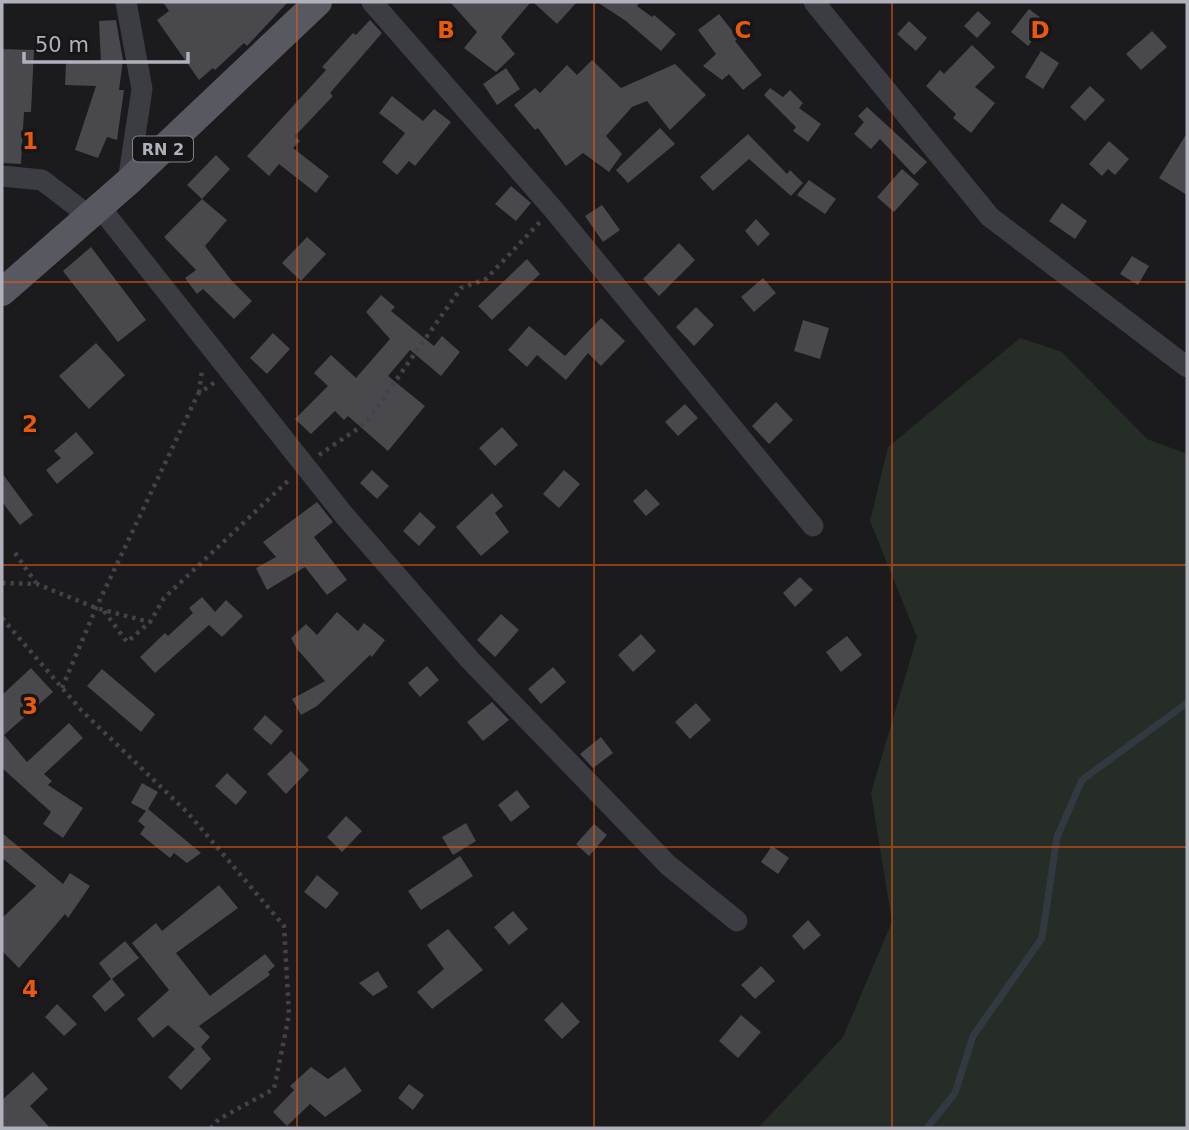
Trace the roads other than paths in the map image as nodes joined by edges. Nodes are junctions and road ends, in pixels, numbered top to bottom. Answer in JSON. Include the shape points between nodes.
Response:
{"nodes":[{"id":1,"x":126,"y":2,"type":"edge"},
{"id":2,"x":318,"y":2,"type":"edge"},
{"id":3,"x":372,"y":2,"type":"edge"},
{"id":4,"x":814,"y":2,"type":"edge"},
{"id":5,"x":2,"y":176,"type":"edge"},
{"id":6,"x":128,"y":182,"type":"junction"},
{"id":7,"x":94,"y":211,"type":"junction"},
{"id":8,"x":2,"y":292,"type":"edge"},
{"id":9,"x":1187,"y":367,"type":"edge"},
{"id":10,"x":813,"y":526,"type":"dead end"},
{"id":11,"x":737,"y":921,"type":"dead end"}],
"edges":[{"from":1,"to":6,"type":"street","via":[[142,89]]},
{"from":2,"to":6,"type":"main road","number":"RN 2"},
{"from":3,"to":10,"type":"street","via":[[553,209]]},
{"from":4,"to":9,"type":"street","via":[[990,217]]},
{"from":5,"to":7,"type":"street","via":[[42,180]]},
{"from":6,"to":7,"type":"main road","number":"RN 2"},
{"from":7,"to":8,"type":"main road","number":"RN 2"},
{"from":7,"to":11,"type":"street","via":[[470,660],[668,865]]}]}
